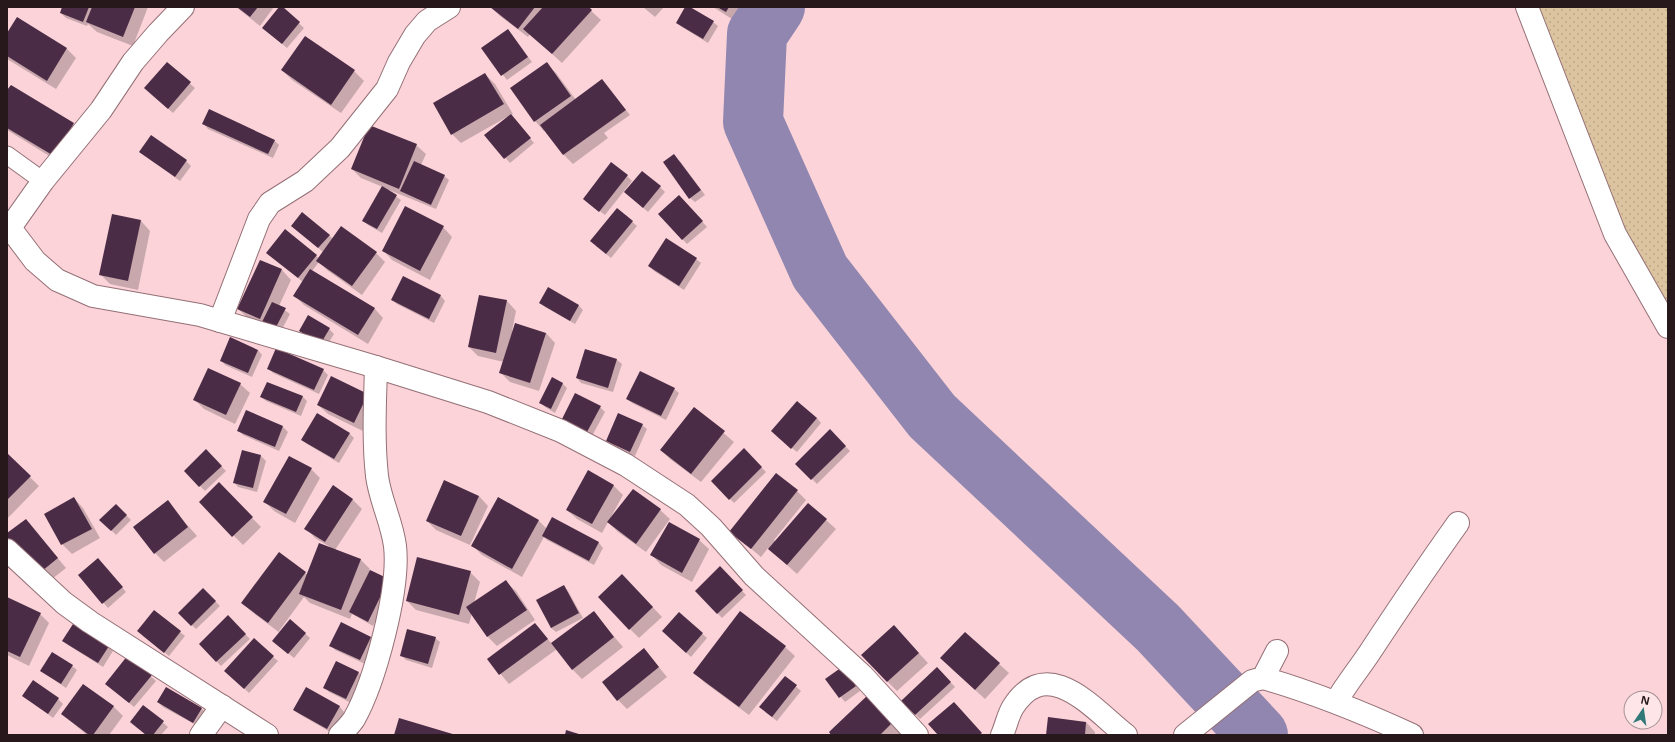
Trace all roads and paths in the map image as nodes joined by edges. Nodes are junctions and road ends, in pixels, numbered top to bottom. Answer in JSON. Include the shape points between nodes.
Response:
{"nodes":[{"id":1,"x":183,"y":7,"type":"edge"},
{"id":2,"x":449,"y":7,"type":"edge"},
{"id":3,"x":1527,"y":7,"type":"edge"},
{"id":4,"x":7,"y":154,"type":"edge"},
{"id":5,"x":43,"y":181,"type":"junction"},
{"id":6,"x":8,"y":228,"type":"edge"},
{"id":7,"x":220,"y":321,"type":"junction"},
{"id":8,"x":1668,"y":327,"type":"edge"},
{"id":9,"x":376,"y":367,"type":"junction"},
{"id":10,"x":1458,"y":523,"type":"dead end"},
{"id":11,"x":7,"y":550,"type":"edge"},
{"id":12,"x":1277,"y":652,"type":"dead end"},
{"id":13,"x":1264,"y":678,"type":"junction"},
{"id":14,"x":1336,"y":702,"type":"junction"},
{"id":15,"x":222,"y":706,"type":"junction"},
{"id":16,"x":201,"y":735,"type":"edge"},
{"id":17,"x":267,"y":735,"type":"edge"},
{"id":18,"x":340,"y":735,"type":"edge"},
{"id":19,"x":917,"y":735,"type":"edge"},
{"id":20,"x":1002,"y":735,"type":"edge"},
{"id":21,"x":1126,"y":735,"type":"edge"},
{"id":22,"x":1185,"y":735,"type":"edge"},
{"id":23,"x":1412,"y":735,"type":"edge"}],
"edges":[{"from":1,"to":5,"type":"street","via":[[133,62],[101,110]]},
{"from":2,"to":7,"type":"street","via":[[427,21],[415,35],[387,89],[340,148],[304,181],[270,203],[259,219]]},
{"from":3,"to":8,"type":"street","via":[[1614,234]]},
{"from":4,"to":5,"type":"lane"},
{"from":5,"to":6,"type":"street"},
{"from":6,"to":7,"type":"street","via":[[35,262],[57,280],[76,289],[93,296],[200,315]]},
{"from":7,"to":9,"type":"street"},
{"from":9,"to":18,"type":"street","via":[[375,461],[382,504],[395,546],[396,569],[378,657],[366,693],[354,720]]},
{"from":9,"to":19,"type":"street","via":[[488,402],[561,431],[626,465],[687,505],[711,527],[754,576],[862,675]]},
{"from":10,"to":14,"type":"street"},
{"from":11,"to":15,"type":"street","via":[[64,603],[126,646]]},
{"from":12,"to":13,"type":"street"},
{"from":13,"to":14,"type":"street"},
{"from":13,"to":22,"type":"street","via":[[1252,681]]},
{"from":14,"to":23,"type":"street"},
{"from":15,"to":16,"type":"street"},
{"from":15,"to":17,"type":"street"},
{"from":20,"to":21,"type":"street","via":[[1013,707],[1022,695],[1037,685],[1046,684],[1066,687],[1092,704]]}]}
